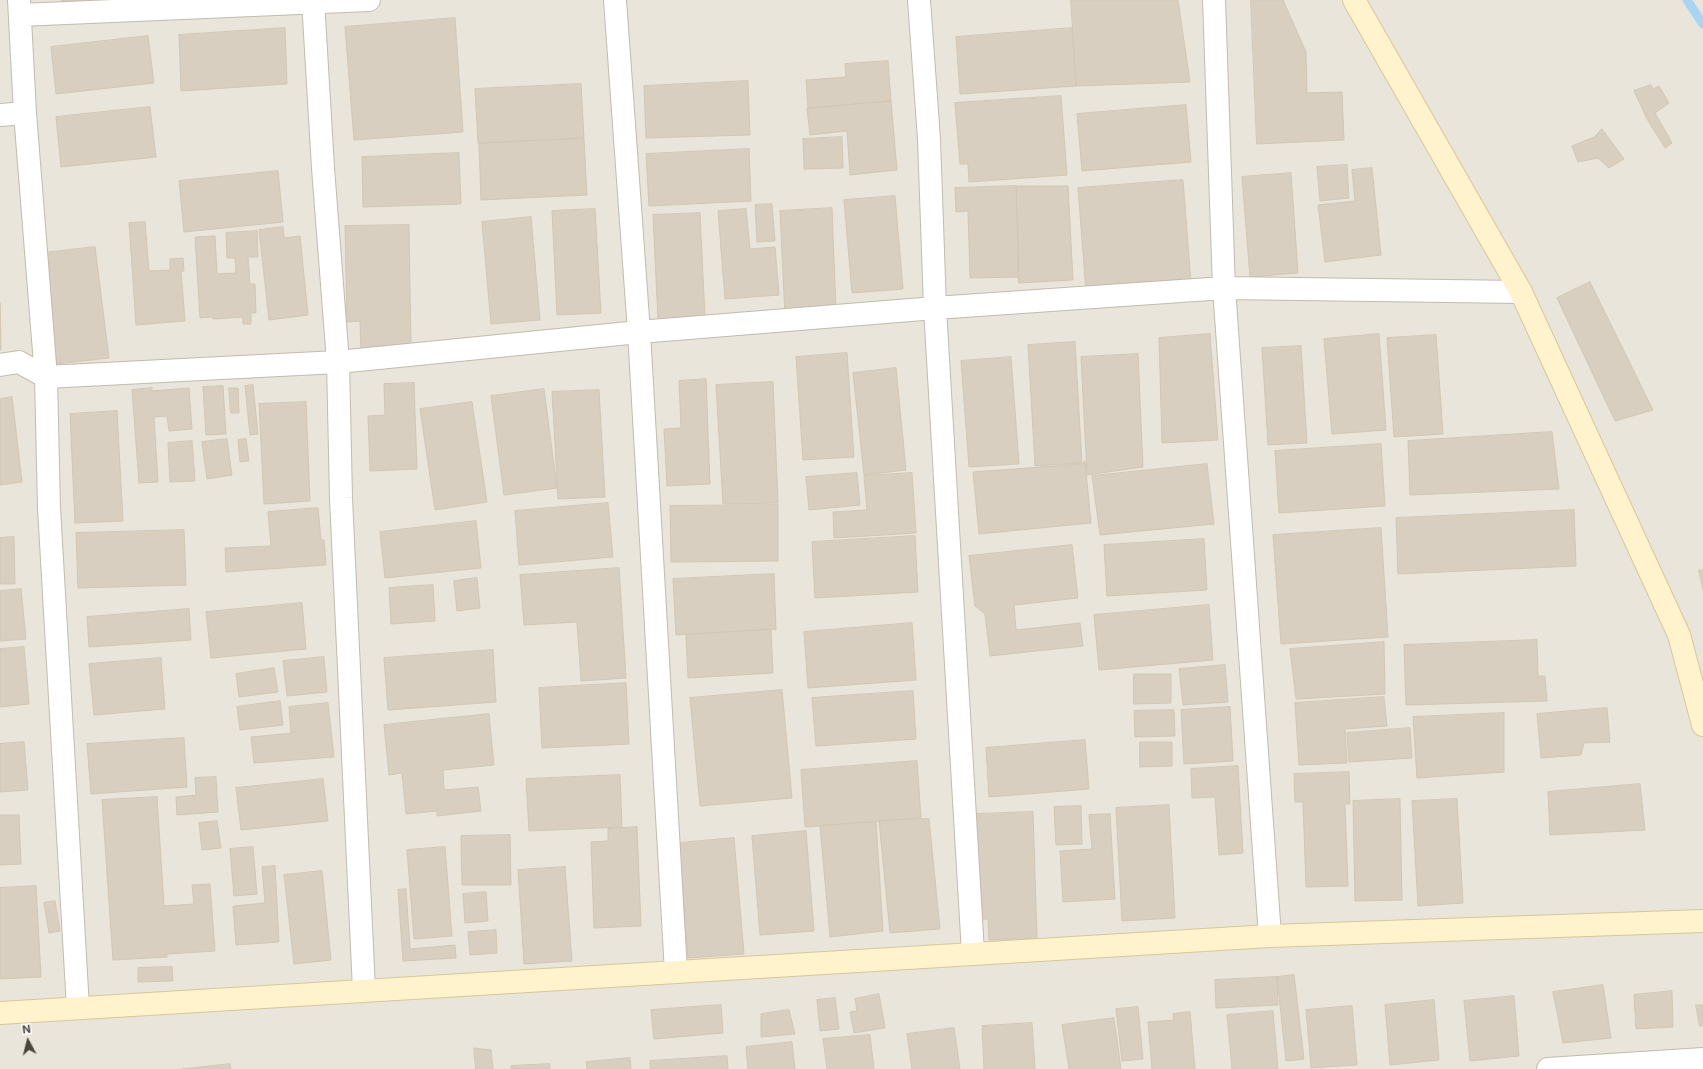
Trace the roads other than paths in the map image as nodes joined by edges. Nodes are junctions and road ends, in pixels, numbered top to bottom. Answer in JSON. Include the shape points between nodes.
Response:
{"nodes":[{"id":1,"x":369,"y":0,"type":"edge"},
{"id":2,"x":615,"y":0,"type":"edge"},
{"id":3,"x":919,"y":0,"type":"edge"},
{"id":4,"x":1214,"y":0,"type":"edge"},
{"id":5,"x":1354,"y":0,"type":"edge"},
{"id":6,"x":313,"y":2,"type":"edge"},
{"id":7,"x":19,"y":7,"type":"edge"},
{"id":8,"x":25,"y":113,"type":"junction"},
{"id":9,"x":0,"y":115,"type":"edge"},
{"id":10,"x":1224,"y":288,"type":"junction"},
{"id":11,"x":1521,"y":292,"type":"junction"},
{"id":12,"x":935,"y":308,"type":"junction"},
{"id":13,"x":639,"y":332,"type":"junction"},
{"id":14,"x":338,"y":362,"type":"junction"},
{"id":15,"x":0,"y":364,"type":"edge"},
{"id":16,"x":46,"y":377,"type":"junction"},
{"id":17,"x":1703,"y":725,"type":"edge"},
{"id":18,"x":1703,"y":921,"type":"edge"},
{"id":19,"x":1270,"y":936,"type":"junction"},
{"id":20,"x":973,"y":953,"type":"junction"},
{"id":21,"x":676,"y":972,"type":"junction"},
{"id":22,"x":364,"y":990,"type":"junction"},
{"id":23,"x":78,"y":1008,"type":"junction"},
{"id":24,"x":0,"y":1013,"type":"edge"},
{"id":25,"x":1703,"y":1059,"type":"edge"},
{"id":26,"x":1548,"y":1069,"type":"edge"}],
"edges":[{"from":1,"to":6,"type":"street"},
{"from":2,"to":13,"type":"street"},
{"from":3,"to":12,"type":"street","via":[[929,139]]},
{"from":4,"to":10,"type":"street"},
{"from":5,"to":11,"type":"street"},
{"from":6,"to":7,"type":"street"},
{"from":6,"to":14,"type":"street"},
{"from":7,"to":8,"type":"street"},
{"from":8,"to":9,"type":"street"},
{"from":8,"to":16,"type":"street"},
{"from":10,"to":11,"type":"street"},
{"from":10,"to":12,"type":"street"},
{"from":10,"to":19,"type":"street"},
{"from":11,"to":17,"type":"street","via":[[1679,636]]},
{"from":12,"to":13,"type":"street"},
{"from":12,"to":20,"type":"street"},
{"from":13,"to":14,"type":"street"},
{"from":13,"to":21,"type":"street"},
{"from":14,"to":16,"type":"street"},
{"from":14,"to":22,"type":"street","via":[[341,498]]},
{"from":15,"to":16,"type":"street","via":[[19,362]]},
{"from":16,"to":23,"type":"street","via":[[49,508]]},
{"from":18,"to":19,"type":"street"},
{"from":19,"to":20,"type":"street"},
{"from":20,"to":21,"type":"street"},
{"from":21,"to":22,"type":"street"},
{"from":22,"to":23,"type":"street"},
{"from":23,"to":24,"type":"street"},
{"from":25,"to":26,"type":"street"}]}
